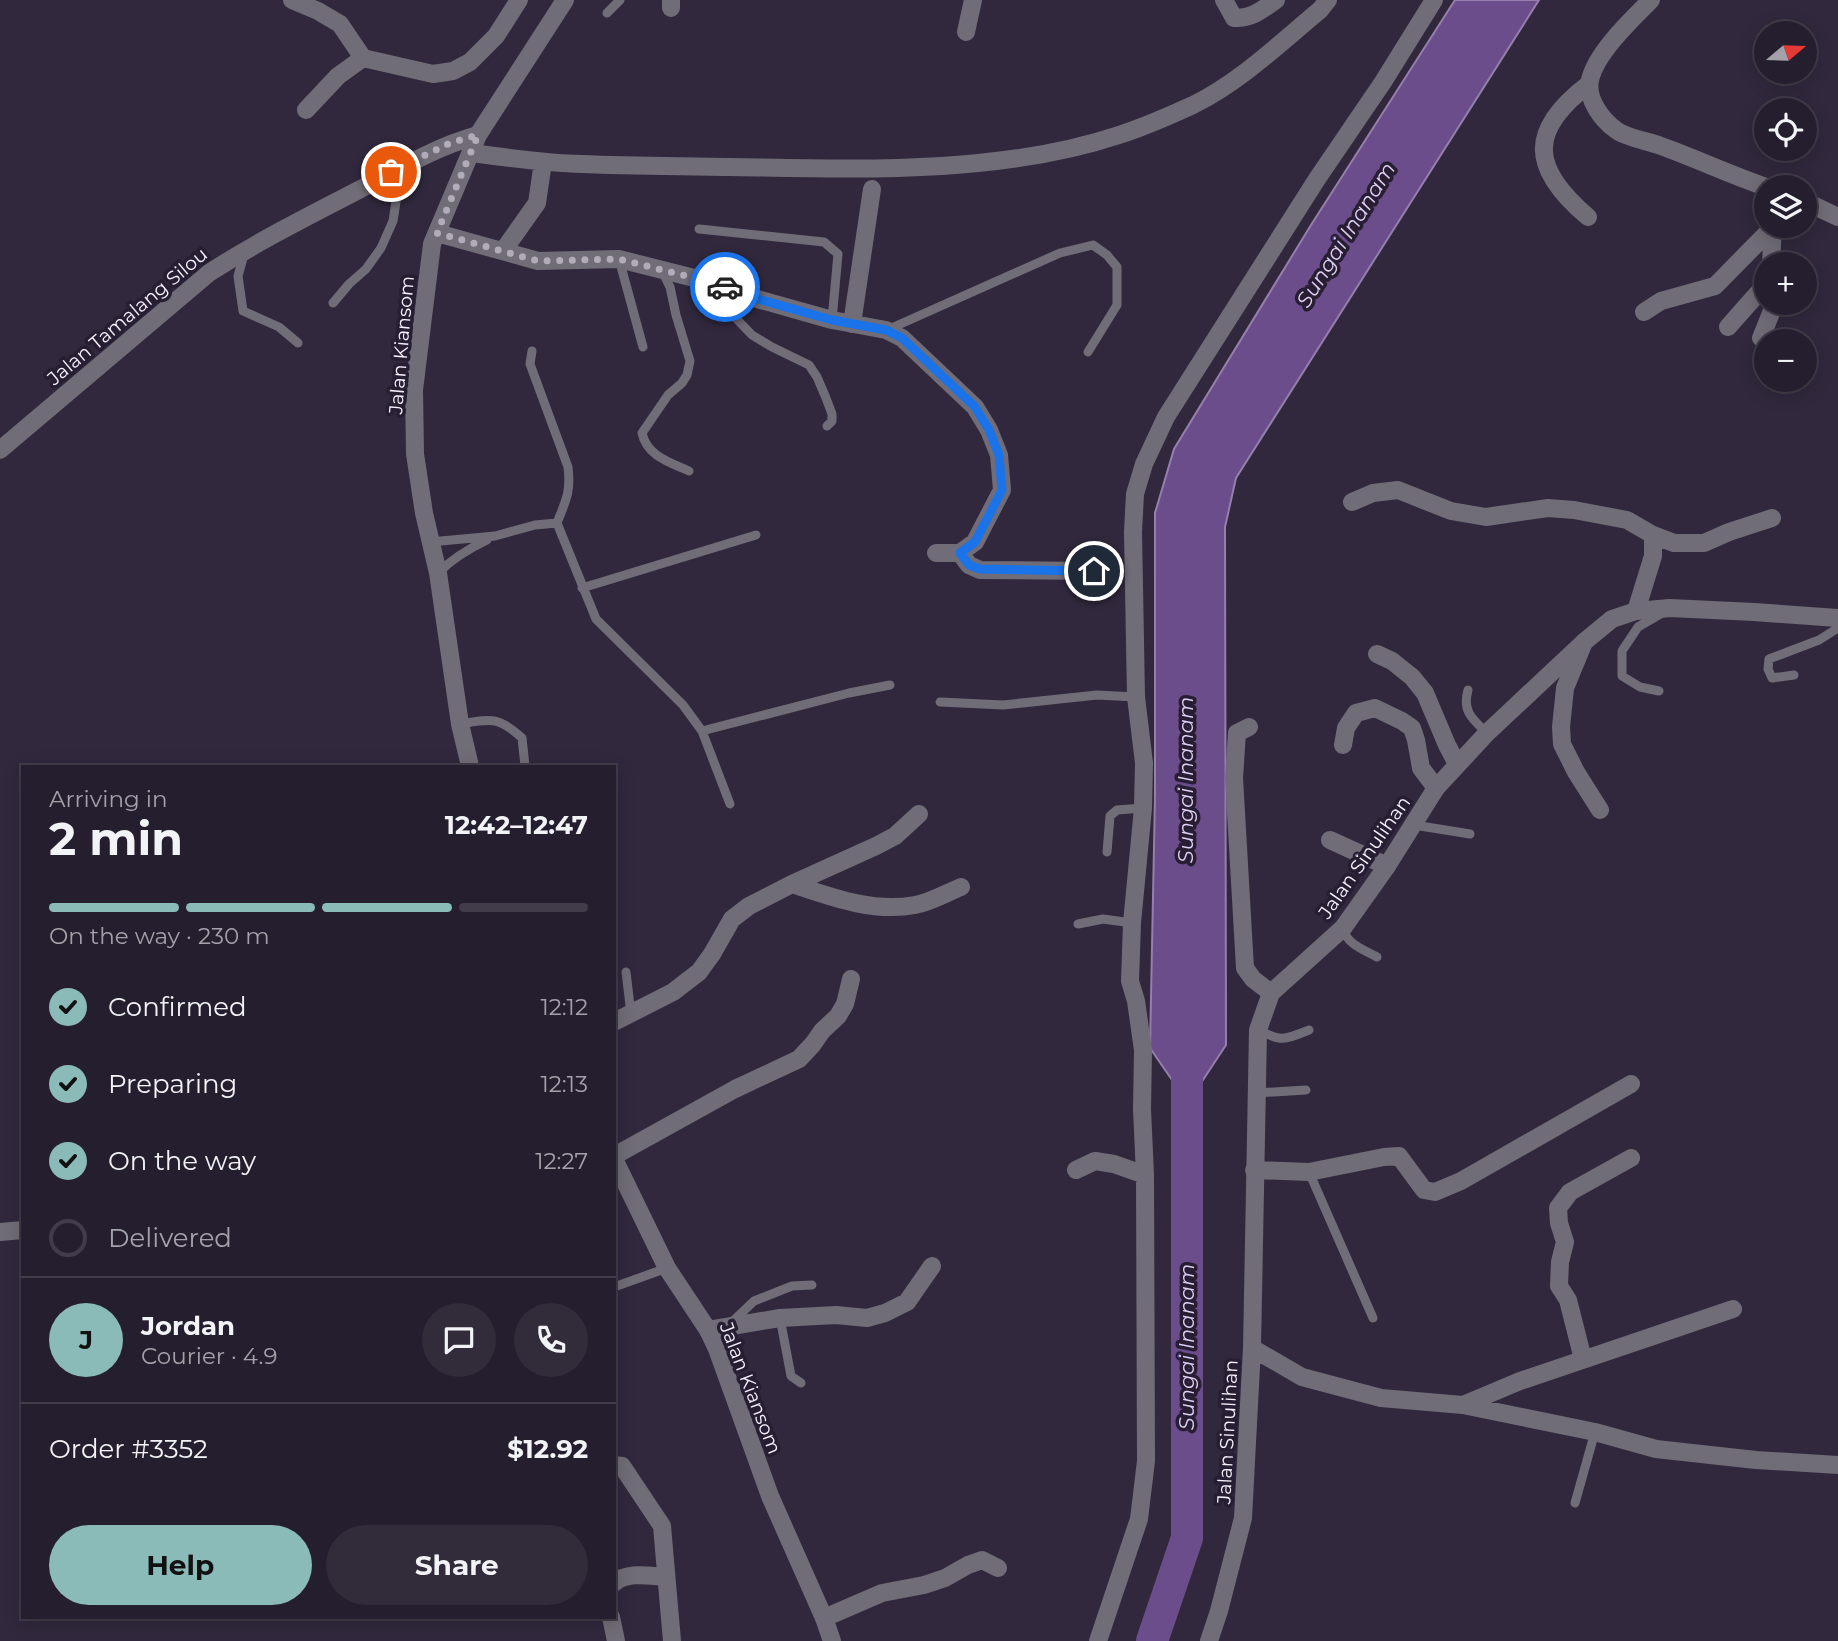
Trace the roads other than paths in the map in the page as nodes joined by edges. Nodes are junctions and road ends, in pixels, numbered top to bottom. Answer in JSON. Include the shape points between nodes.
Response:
{"nodes":[{"id":1,"x":292,"y":0,"type":"edge"},
{"id":2,"x":519,"y":0,"type":"edge"},
{"id":3,"x":565,"y":0,"type":"edge"},
{"id":4,"x":620,"y":0,"type":"edge"},
{"id":5,"x":973,"y":0,"type":"edge"},
{"id":6,"x":1224,"y":0,"type":"edge"},
{"id":7,"x":1276,"y":0,"type":"edge"},
{"id":8,"x":1328,"y":0,"type":"edge"},
{"id":9,"x":1434,"y":0,"type":"edge"},
{"id":10,"x":1651,"y":0,"type":"edge"},
{"id":11,"x":607,"y":13,"type":"dead end"},
{"id":12,"x":966,"y":32,"type":"dead end"},
{"id":13,"x":363,"y":58,"type":"junction"},
{"id":14,"x":1589,"y":84,"type":"junction"},
{"id":15,"x":306,"y":110,"type":"dead end"},
{"id":16,"x":478,"y":135,"type":"junction"},
{"id":17,"x":472,"y":153,"type":"junction"},
{"id":18,"x":543,"y":162,"type":"junction"},
{"id":19,"x":391,"y":172,"type":"junction"},
{"id":20,"x":1754,"y":183,"type":"edge"},
{"id":21,"x":872,"y":189,"type":"dead end"},
{"id":22,"x":1817,"y":207,"type":"edge"},
{"id":23,"x":1588,"y":217,"type":"dead end"},
{"id":24,"x":1838,"y":217,"type":"edge"},
{"id":25,"x":699,"y":229,"type":"dead end"},
{"id":26,"x":437,"y":233,"type":"junction"},
{"id":27,"x":1762,"y":238,"type":"edge"},
{"id":28,"x":245,"y":250,"type":"junction"},
{"id":29,"x":503,"y":251,"type":"junction"},
{"id":30,"x":619,"y":259,"type":"junction"},
{"id":31,"x":661,"y":270,"type":"junction"},
{"id":32,"x":710,"y":282,"type":"junction"},
{"id":33,"x":1754,"y":298,"type":"edge"},
{"id":34,"x":332,"y":303,"type":"dead end"},
{"id":35,"x":1643,"y":312,"type":"dead end"},
{"id":36,"x":832,"y":320,"type":"junction"},
{"id":37,"x":852,"y":324,"type":"junction"},
{"id":38,"x":1728,"y":327,"type":"dead end"},
{"id":39,"x":886,"y":330,"type":"junction"},
{"id":40,"x":298,"y":342,"type":"dead end"},
{"id":41,"x":643,"y":347,"type":"dead end"},
{"id":42,"x":532,"y":351,"type":"dead end"},
{"id":43,"x":1088,"y":352,"type":"dead end"},
{"id":44,"x":827,"y":426,"type":"dead end"},
{"id":45,"x":0,"y":450,"type":"edge"},
{"id":46,"x":689,"y":471,"type":"dead end"},
{"id":47,"x":1352,"y":502,"type":"dead end"},
{"id":48,"x":1772,"y":518,"type":"dead end"},
{"id":49,"x":557,"y":523,"type":"junction"},
{"id":50,"x":756,"y":535,"type":"dead end"},
{"id":51,"x":1653,"y":535,"type":"junction"},
{"id":52,"x":495,"y":536,"type":"junction"},
{"id":53,"x":430,"y":542,"type":"junction"},
{"id":54,"x":936,"y":553,"type":"dead end"},
{"id":55,"x":960,"y":553,"type":"junction"},
{"id":56,"x":1094,"y":571,"type":"dead end"},
{"id":57,"x":438,"y":573,"type":"junction"},
{"id":58,"x":582,"y":588,"type":"junction"},
{"id":59,"x":1670,"y":608,"type":"junction"},
{"id":60,"x":1636,"y":611,"type":"junction"},
{"id":61,"x":1838,"y":618,"type":"edge"},
{"id":62,"x":1838,"y":628,"type":"edge"},
{"id":63,"x":1584,"y":642,"type":"junction"},
{"id":64,"x":1377,"y":654,"type":"dead end"},
{"id":65,"x":1794,"y":675,"type":"dead end"},
{"id":66,"x":890,"y":685,"type":"dead end"},
{"id":67,"x":1468,"y":690,"type":"dead end"},
{"id":68,"x":1659,"y":691,"type":"dead end"},
{"id":69,"x":1136,"y":696,"type":"junction"},
{"id":70,"x":940,"y":702,"type":"dead end"},
{"id":71,"x":460,"y":724,"type":"junction"},
{"id":72,"x":1249,"y":726,"type":"dead end"},
{"id":73,"x":702,"y":731,"type":"junction"},
{"id":74,"x":1487,"y":733,"type":"junction"},
{"id":75,"x":1343,"y":745,"type":"dead end"},
{"id":76,"x":1457,"y":764,"type":"junction"},
{"id":77,"x":470,"y":765,"type":"edge"},
{"id":78,"x":525,"y":765,"type":"edge"},
{"id":79,"x":1436,"y":788,"type":"junction"},
{"id":80,"x":730,"y":804,"type":"dead end"},
{"id":81,"x":1143,"y":808,"type":"junction"},
{"id":82,"x":1600,"y":810,"type":"dead end"},
{"id":83,"x":919,"y":814,"type":"dead end"},
{"id":84,"x":1414,"y":825,"type":"junction"},
{"id":85,"x":1470,"y":834,"type":"dead end"},
{"id":86,"x":1330,"y":840,"type":"dead end"},
{"id":87,"x":1107,"y":852,"type":"dead end"},
{"id":88,"x":1387,"y":866,"type":"junction"},
{"id":89,"x":792,"y":884,"type":"junction"},
{"id":90,"x":961,"y":887,"type":"dead end"},
{"id":91,"x":1132,"y":923,"type":"junction"},
{"id":92,"x":1078,"y":924,"type":"dead end"},
{"id":93,"x":1343,"y":928,"type":"junction"},
{"id":94,"x":1377,"y":957,"type":"dead end"},
{"id":95,"x":626,"y":972,"type":"dead end"},
{"id":96,"x":851,"y":979,"type":"dead end"},
{"id":97,"x":1270,"y":993,"type":"junction"},
{"id":98,"x":631,"y":1014,"type":"junction"},
{"id":99,"x":616,"y":1021,"type":"edge"},
{"id":100,"x":1258,"y":1030,"type":"junction"},
{"id":101,"x":1309,"y":1030,"type":"dead end"},
{"id":102,"x":1631,"y":1084,"type":"dead end"},
{"id":103,"x":1306,"y":1090,"type":"dead end"},
{"id":104,"x":1256,"y":1093,"type":"junction"},
{"id":105,"x":616,"y":1156,"type":"edge"},
{"id":106,"x":1630,"y":1158,"type":"dead end"},
{"id":107,"x":1076,"y":1170,"type":"dead end"},
{"id":108,"x":1254,"y":1170,"type":"junction"},
{"id":109,"x":1309,"y":1172,"type":"junction"},
{"id":110,"x":1145,"y":1175,"type":"junction"},
{"id":111,"x":620,"y":1181,"type":"edge"},
{"id":112,"x":21,"y":1230,"type":"edge"},
{"id":113,"x":0,"y":1232,"type":"edge"},
{"id":114,"x":932,"y":1266,"type":"dead end"},
{"id":115,"x":667,"y":1268,"type":"junction"},
{"id":116,"x":812,"y":1285,"type":"dead end"},
{"id":117,"x":616,"y":1286,"type":"edge"},
{"id":118,"x":1732,"y":1309,"type":"dead end"},
{"id":119,"x":780,"y":1318,"type":"junction"},
{"id":120,"x":1373,"y":1318,"type":"dead end"},
{"id":121,"x":728,"y":1327,"type":"junction"},
{"id":122,"x":708,"y":1330,"type":"junction"},
{"id":123,"x":1252,"y":1348,"type":"junction"},
{"id":124,"x":1583,"y":1359,"type":"junction"},
{"id":125,"x":802,"y":1383,"type":"dead end"},
{"id":126,"x":1463,"y":1405,"type":"junction"},
{"id":127,"x":1595,"y":1432,"type":"junction"},
{"id":128,"x":616,"y":1465,"type":"edge"},
{"id":129,"x":1838,"y":1465,"type":"edge"},
{"id":130,"x":1575,"y":1503,"type":"dead end"},
{"id":131,"x":998,"y":1568,"type":"dead end"},
{"id":132,"x":666,"y":1577,"type":"junction"},
{"id":133,"x":616,"y":1581,"type":"edge"},
{"id":134,"x":824,"y":1618,"type":"junction"},
{"id":135,"x":611,"y":1619,"type":"edge"},
{"id":136,"x":616,"y":1641,"type":"edge"},
{"id":137,"x":672,"y":1641,"type":"edge"},
{"id":138,"x":832,"y":1641,"type":"edge"},
{"id":139,"x":1098,"y":1641,"type":"edge"},
{"id":140,"x":1209,"y":1641,"type":"edge"}],
"edges":[{"from":1,"to":13,"type":"street","via":[[340,24]]},
{"from":2,"to":13,"type":"street","via":[[496,36],[470,62],[453,71],[433,74]]},
{"from":3,"to":16,"type":"street","name":"Jalan Kiansom"},
{"from":4,"to":11,"type":"lane"},
{"from":5,"to":12,"type":"street"},
{"from":6,"to":7,"type":"street","via":[[1234,18],[1243,18],[1260,13]]},
{"from":8,"to":18,"type":"street","via":[[1231,83],[1150,123],[1082,145],[923,167]]},
{"from":9,"to":69,"type":"street","via":[[1166,417],[1144,464],[1135,494],[1133,532]]},
{"from":10,"to":14,"type":"street","via":[[1594,65]]},
{"from":13,"to":15,"type":"street","via":[[338,75]]},
{"from":14,"to":20,"type":"street","via":[[1595,108],[1617,131]]},
{"from":14,"to":23,"type":"street","via":[[1557,112],[1545,135],[1544,161],[1552,177]]},
{"from":16,"to":17,"type":"street","name":"Jalan Kiansom"},
{"from":16,"to":19,"type":"street","name":"Jalan Tamalang Silou","via":[[450,143]]},
{"from":17,"to":18,"type":"street"},
{"from":17,"to":26,"type":"street","name":"Jalan Kiansom"},
{"from":18,"to":29,"type":"street","via":[[537,203]]},
{"from":19,"to":28,"type":"street","name":"Jalan Tamalang Silou"},
{"from":19,"to":34,"type":"lane","via":[[398,189],[393,221],[381,248]]},
{"from":21,"to":37,"type":"street"},
{"from":22,"to":24,"type":"street"},
{"from":25,"to":36,"type":"lane","via":[[824,243],[838,254]]},
{"from":26,"to":29,"type":"street"},
{"from":26,"to":53,"type":"street","name":"Jalan Kiansom","via":[[414,390],[415,454]]},
{"from":27,"to":35,"type":"street","via":[[1715,286]]},
{"from":28,"to":40,"type":"lane","via":[[238,276],[243,311],[279,327]]},
{"from":28,"to":45,"type":"street","name":"Jalan Tamalang Silou","via":[[209,272]]},
{"from":29,"to":30,"type":"street","via":[[538,261]]},
{"from":30,"to":31,"type":"street"},
{"from":30,"to":41,"type":"lane"},
{"from":31,"to":32,"type":"street"},
{"from":31,"to":46,"type":"lane","via":[[690,361],[682,383],[642,433],[644,443],[657,457]]},
{"from":32,"to":36,"type":"street"},
{"from":32,"to":44,"type":"lane","via":[[726,308],[752,335],[809,365],[832,414]]},
{"from":33,"to":38,"type":"street"},
{"from":36,"to":37,"type":"street"},
{"from":37,"to":39,"type":"street"},
{"from":39,"to":43,"type":"lane","via":[[1060,253],[1093,244],[1117,267],[1117,305]]},
{"from":39,"to":55,"type":"street","via":[[902,338],[975,407],[997,447],[1002,490],[975,542]]},
{"from":42,"to":49,"type":"lane","via":[[530,364],[568,467],[569,493]]},
{"from":47,"to":51,"type":"street","via":[[1398,490],[1451,511],[1486,517],[1548,508],[1574,510],[1628,520]]},
{"from":48,"to":51,"type":"street","via":[[1704,543],[1674,543]]},
{"from":49,"to":52,"type":"lane"},
{"from":49,"to":58,"type":"lane"},
{"from":50,"to":58,"type":"lane"},
{"from":51,"to":60,"type":"street","via":[[1653,556]]},
{"from":52,"to":53,"type":"lane"},
{"from":52,"to":57,"type":"lane","via":[[450,560]]},
{"from":53,"to":57,"type":"street","name":"Jalan Kiansom"},
{"from":54,"to":55,"type":"street"},
{"from":55,"to":56,"type":"street","via":[[969,565],[980,569]]},
{"from":57,"to":71,"type":"street","name":"Jalan Kiansom"},
{"from":58,"to":73,"type":"lane","via":[[596,619],[683,705]]},
{"from":59,"to":60,"type":"street","name":"Jalan Sinulihan"},
{"from":59,"to":61,"type":"street","name":"Jalan Sinulihan"},
{"from":59,"to":68,"type":"lane","via":[[1638,627],[1622,651],[1622,677]]},
{"from":60,"to":63,"type":"street","name":"Jalan Sinulihan","via":[[1612,619]]},
{"from":62,"to":65,"type":"lane","via":[[1769,659],[1772,678]]},
{"from":63,"to":74,"type":"street","name":"Jalan Sinulihan"},
{"from":63,"to":82,"type":"street","via":[[1565,688],[1562,744]]},
{"from":64,"to":76,"type":"street","via":[[1412,677],[1425,693]]},
{"from":66,"to":73,"type":"lane"},
{"from":67,"to":74,"type":"lane","via":[[1465,701],[1470,717]]},
{"from":69,"to":70,"type":"lane","via":[[1097,695],[1003,705]]},
{"from":69,"to":81,"type":"street","via":[[1144,762]]},
{"from":71,"to":77,"type":"street","name":"Jalan Kiansom"},
{"from":71,"to":78,"type":"lane","via":[[496,721],[509,726],[522,738]]},
{"from":72,"to":97,"type":"street","via":[[1237,733],[1234,778],[1245,968]]},
{"from":73,"to":80,"type":"lane"},
{"from":74,"to":76,"type":"street","name":"Jalan Sinulihan"},
{"from":75,"to":79,"type":"street","via":[[1346,728],[1356,713],[1375,708],[1412,728],[1421,768]]},
{"from":76,"to":79,"type":"street","name":"Jalan Sinulihan"},
{"from":79,"to":84,"type":"street","name":"Jalan Sinulihan"},
{"from":81,"to":87,"type":"lane","via":[[1116,810],[1110,816]]},
{"from":81,"to":91,"type":"street"},
{"from":83,"to":89,"type":"street","via":[[895,836]]},
{"from":84,"to":85,"type":"lane"},
{"from":84,"to":88,"type":"street","name":"Jalan Sinulihan"},
{"from":86,"to":88,"type":"street"},
{"from":88,"to":93,"type":"street","name":"Jalan Sinulihan"},
{"from":89,"to":90,"type":"street","via":[[845,902],[887,906],[914,905]]},
{"from":89,"to":98,"type":"street","via":[[732,919],[699,972]]},
{"from":91,"to":92,"type":"lane","via":[[1103,919]]},
{"from":91,"to":110,"type":"street","via":[[1130,981],[1143,1050]]},
{"from":93,"to":94,"type":"lane","via":[[1344,936]]},
{"from":93,"to":97,"type":"street","name":"Jalan Sinulihan"},
{"from":95,"to":98,"type":"lane"},
{"from":96,"to":105,"type":"street","via":[[838,1016],[799,1059]]},
{"from":97,"to":100,"type":"street","name":"Jalan Sinulihan"},
{"from":98,"to":99,"type":"street"},
{"from":100,"to":101,"type":"lane","via":[[1276,1039]]},
{"from":100,"to":104,"type":"street","name":"Jalan Sinulihan"},
{"from":102,"to":109,"type":"street","via":[[1435,1192],[1424,1190],[1399,1156]]},
{"from":103,"to":104,"type":"lane"},
{"from":104,"to":108,"type":"street","name":"Jalan Sinulihan"},
{"from":106,"to":124,"type":"street","via":[[1570,1192],[1558,1208],[1565,1242],[1559,1286],[1568,1300]]},
{"from":107,"to":110,"type":"street","via":[[1095,1161]]},
{"from":108,"to":109,"type":"street"},
{"from":108,"to":123,"type":"street","name":"Jalan Sinulihan"},
{"from":109,"to":120,"type":"lane"},
{"from":110,"to":139,"type":"street","via":[[1146,1461],[1139,1519]]},
{"from":111,"to":115,"type":"street","name":"Jalan Kiansom"},
{"from":112,"to":113,"type":"street"},
{"from":114,"to":119,"type":"street","via":[[907,1302],[885,1313],[867,1318]]},
{"from":115,"to":117,"type":"lane"},
{"from":115,"to":122,"type":"street","name":"Jalan Kiansom"},
{"from":116,"to":121,"type":"lane","via":[[792,1286],[754,1301]]},
{"from":118,"to":124,"type":"street"},
{"from":119,"to":121,"type":"street"},
{"from":119,"to":125,"type":"lane","via":[[790,1376]]},
{"from":121,"to":122,"type":"street"},
{"from":122,"to":134,"type":"street","name":"Jalan Kiansom","via":[[770,1496]]},
{"from":123,"to":126,"type":"street","via":[[1302,1377],[1381,1398]]},
{"from":123,"to":140,"type":"street","name":"Jalan Sinulihan","via":[[1244,1518]]},
{"from":124,"to":126,"type":"street"},
{"from":126,"to":127,"type":"street"},
{"from":127,"to":129,"type":"street","via":[[1656,1449]]},
{"from":127,"to":130,"type":"lane"},
{"from":128,"to":132,"type":"street","via":[[622,1466],[662,1526]]},
{"from":131,"to":134,"type":"street","via":[[982,1560],[924,1585],[881,1592]]},
{"from":132,"to":133,"type":"street","via":[[628,1576]]},
{"from":132,"to":137,"type":"street"},
{"from":134,"to":138,"type":"street","name":"Jalan Kiansom"},
{"from":135,"to":136,"type":"street"}]}
